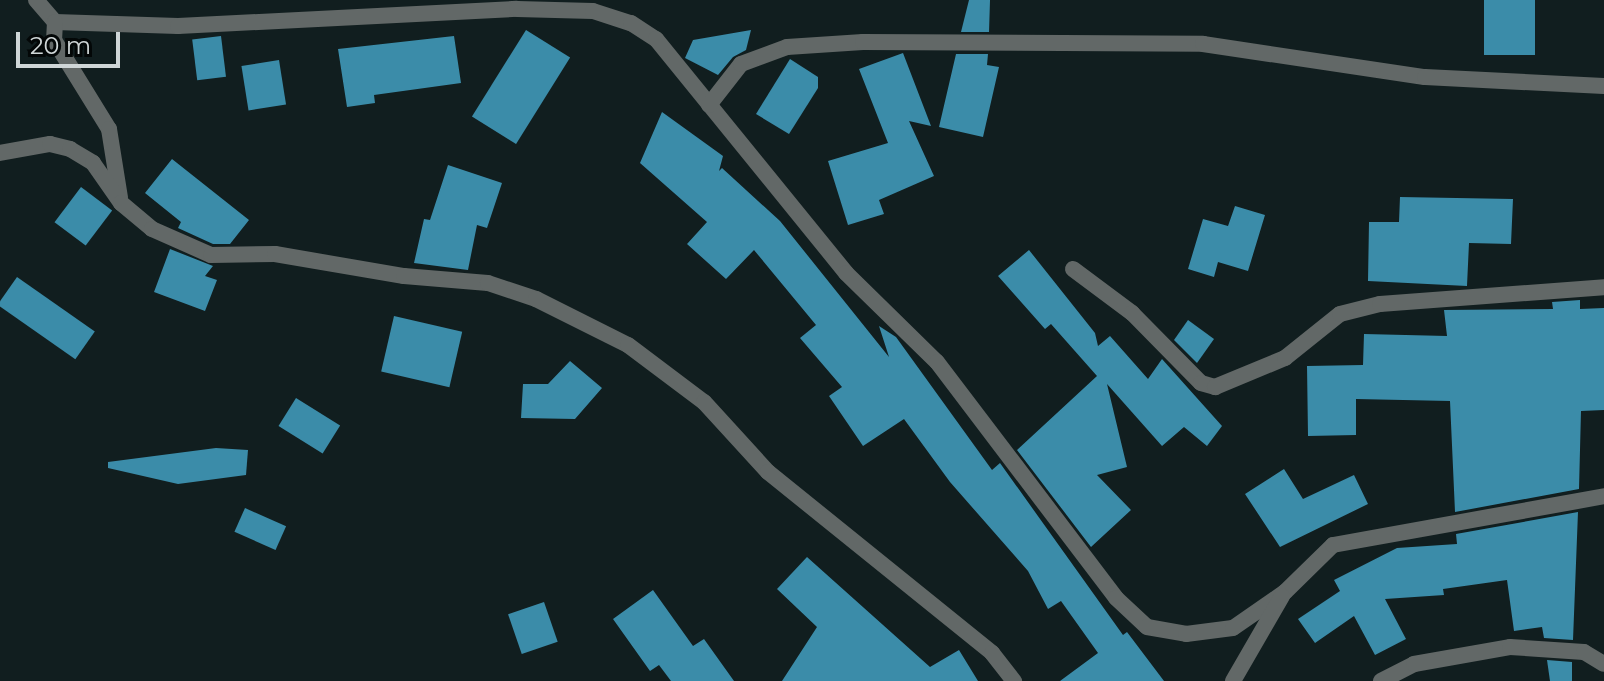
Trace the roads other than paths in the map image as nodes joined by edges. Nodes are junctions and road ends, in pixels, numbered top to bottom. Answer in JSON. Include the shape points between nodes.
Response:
{"nodes":[{"id":1,"x":36,"y":0,"type":"edge"},
{"id":2,"x":55,"y":22,"type":"junction"},
{"id":3,"x":1604,"y":86,"type":"edge"},
{"id":4,"x":709,"y":105,"type":"junction"},
{"id":5,"x":0,"y":153,"type":"edge"},
{"id":6,"x":121,"y":203,"type":"junction"},
{"id":7,"x":1073,"y":269,"type":"dead end"},
{"id":8,"x":1604,"y":287,"type":"edge"},
{"id":9,"x":1604,"y":496,"type":"edge"},
{"id":10,"x":1285,"y":592,"type":"junction"},
{"id":11,"x":1604,"y":664,"type":"edge"},
{"id":12,"x":1014,"y":681,"type":"edge"},
{"id":13,"x":1233,"y":681,"type":"edge"},
{"id":14,"x":1381,"y":681,"type":"edge"}],
"edges":[{"from":1,"to":2,"type":"street"},
{"from":2,"to":4,"type":"street","via":[[178,26],[517,9],[593,11],[631,23],[656,39]]},
{"from":2,"to":6,"type":"street","via":[[54,40],[109,129]]},
{"from":3,"to":4,"type":"street","via":[[1425,77],[1203,44],[863,42],[787,47],[741,64]]},
{"from":4,"to":10,"type":"street","via":[[846,273],[937,362],[1116,598],[1147,627],[1186,634],[1233,628]]},
{"from":5,"to":6,"type":"street","via":[[50,144],[70,149],[93,163]]},
{"from":6,"to":12,"type":"street","via":[[152,229],[211,255],[275,254],[404,276],[488,283],[536,299],[628,345],[704,402],[768,472],[992,653]]},
{"from":7,"to":8,"type":"street","via":[[1132,313],[1201,383],[1215,387],[1285,358],[1340,314],[1380,304]]},
{"from":9,"to":10,"type":"street","via":[[1333,545]]},
{"from":10,"to":13,"type":"street"},
{"from":11,"to":14,"type":"street","via":[[1584,652],[1510,647],[1414,664]]}]}
